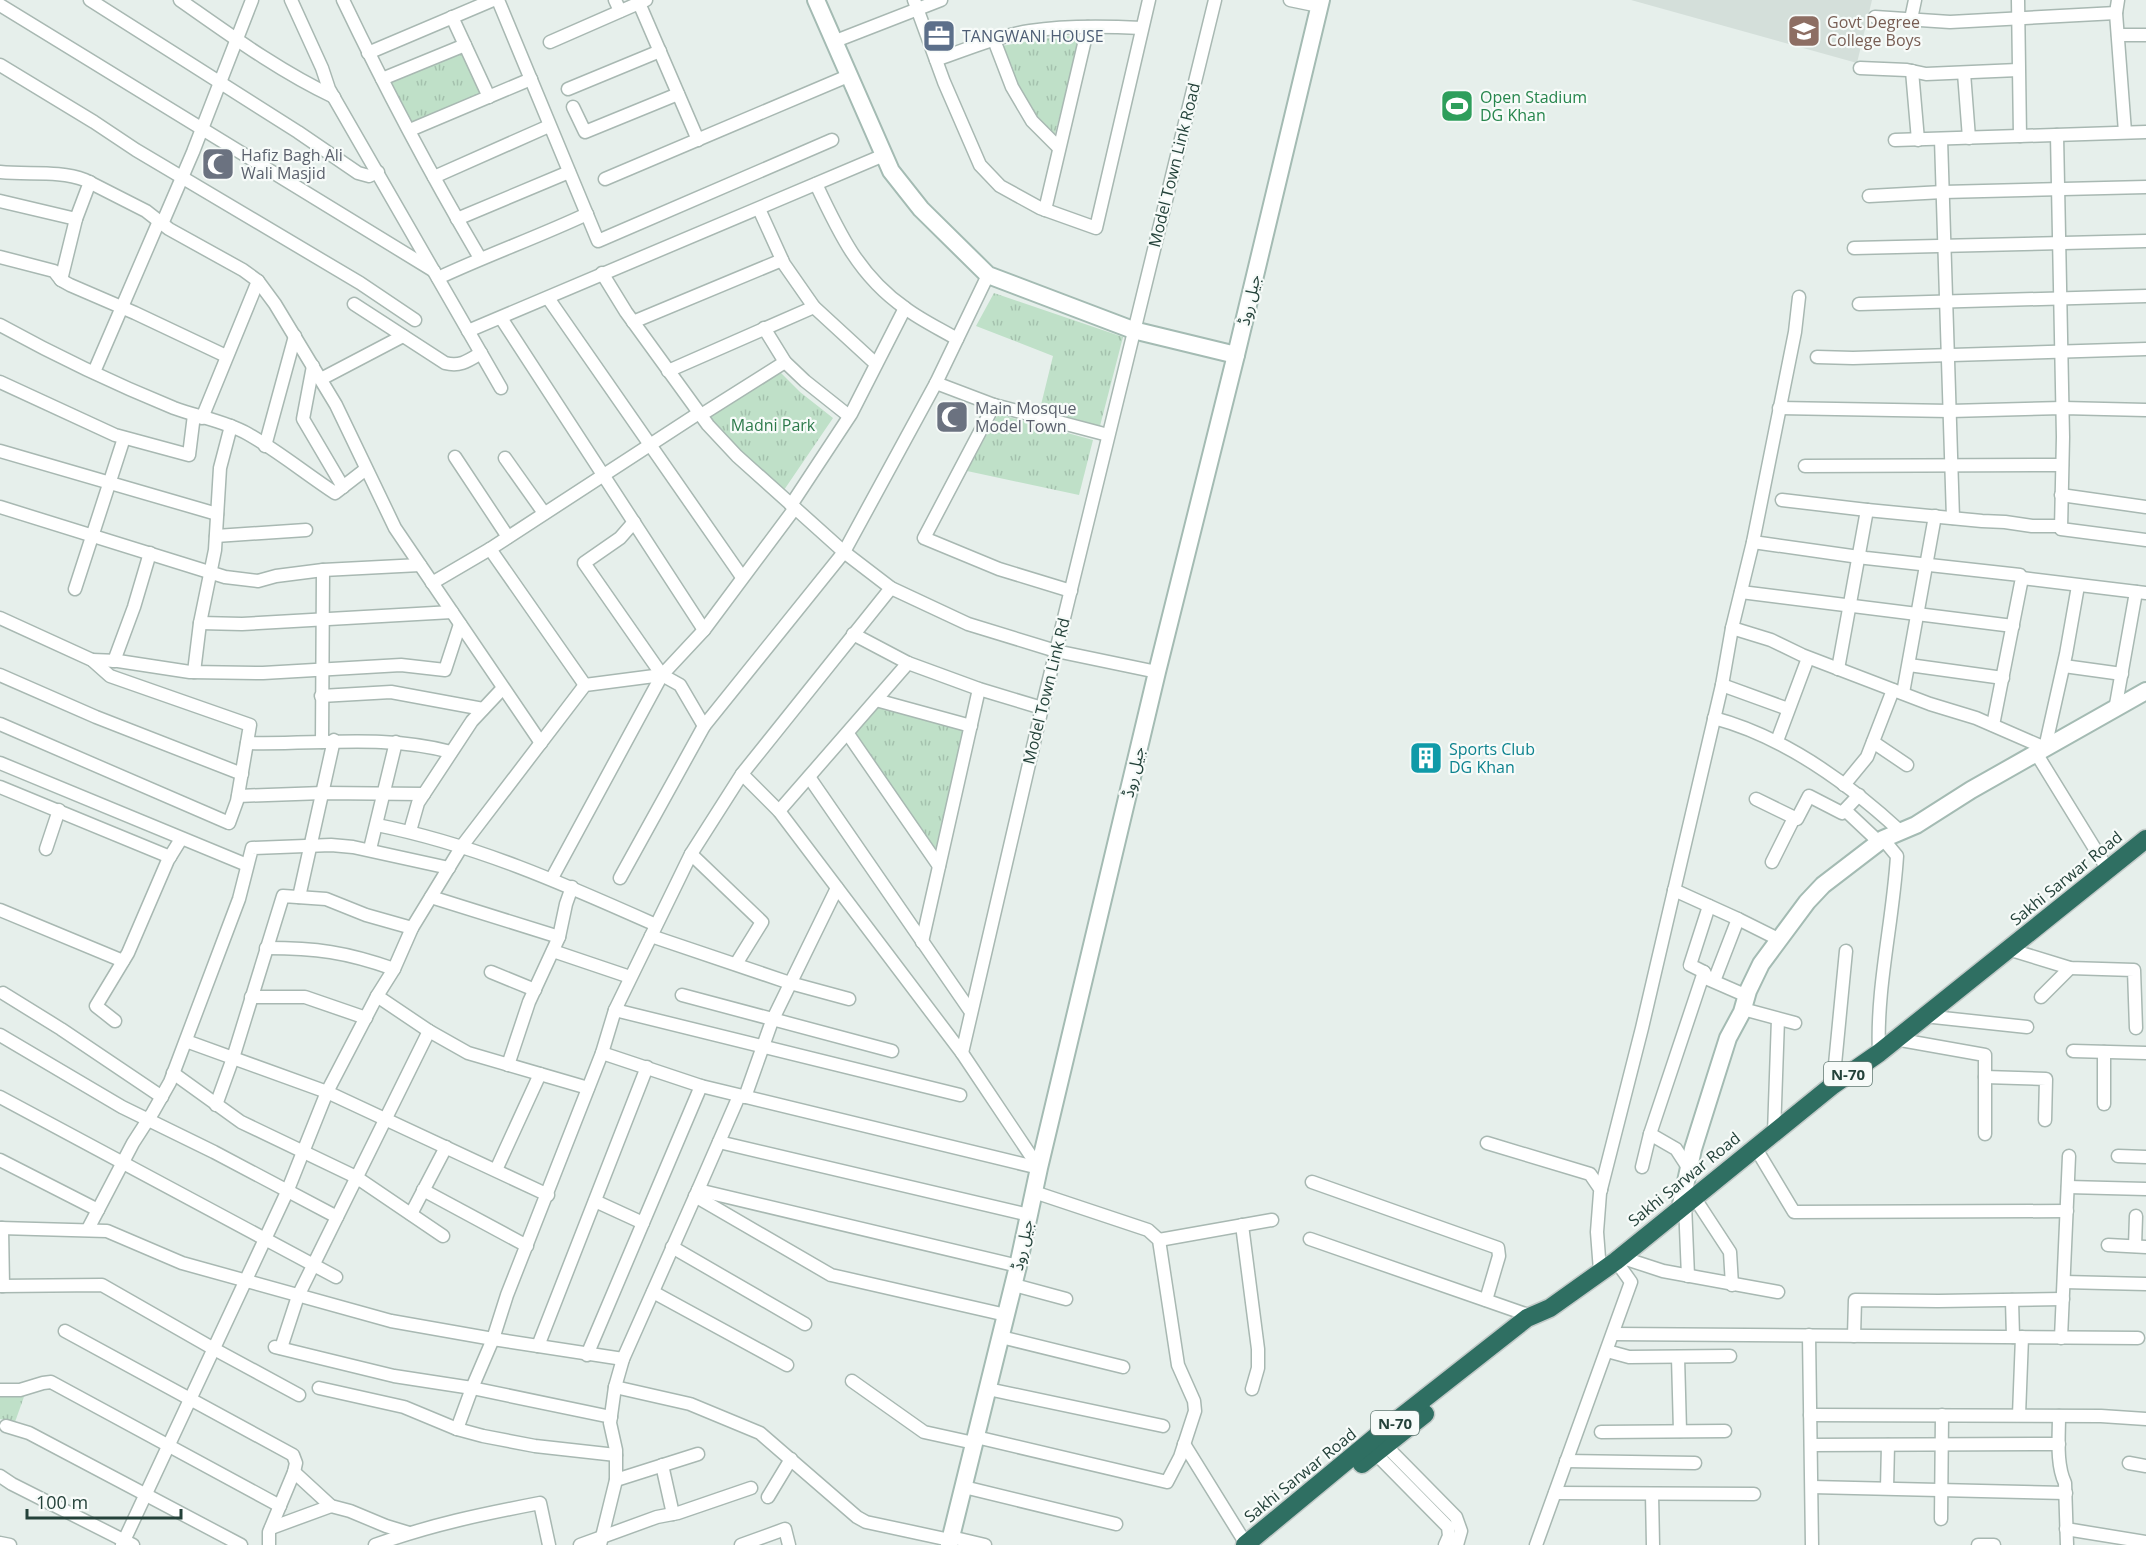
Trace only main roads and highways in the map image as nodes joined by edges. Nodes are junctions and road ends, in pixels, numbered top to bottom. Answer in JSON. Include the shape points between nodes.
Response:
{"nodes":[{"id":1,"x":816,"y":0,"type":"edge"},
{"id":2,"x":1320,"y":3,"type":"edge"},
{"id":3,"x":1236,"y":355,"type":"junction"},
{"id":4,"x":2146,"y":692,"type":"edge"},
{"id":5,"x":2146,"y":839,"type":"edge"},
{"id":6,"x":1686,"y":1203,"type":"junction"},
{"id":7,"x":1550,"y":1308,"type":"junction"},
{"id":8,"x":1302,"y":1506,"type":"junction"},
{"id":9,"x":950,"y":1541,"type":"edge"},
{"id":10,"x":1245,"y":1545,"type":"edge"},
{"id":11,"x":1262,"y":1545,"type":"edge"}],
"edges":[{"from":1,"to":3,"type":"main road","via":[[891,171],[921,209],[988,275],[1133,330]]},
{"from":2,"to":3,"type":"main road","name":"جیل روڈ"},
{"from":3,"to":9,"type":"main road","name":"جیل روڈ"},
{"from":4,"to":6,"type":"main road","via":[[1916,825],[1881,841],[1823,885],[1761,964],[1725,1048],[1693,1149]]},
{"from":5,"to":6,"type":"highway","name":"Sakhi Sarwar Road","number":"N-70"},
{"from":6,"to":7,"type":"highway","name":"Sakhi Sarwar Road","number":"N-70"},
{"from":7,"to":8,"type":"highway","number":"N-70","via":[[1533,1327],[1381,1450]]},
{"from":7,"to":8,"type":"highway","name":"Sakhi Sarwar Road","number":"N-70","via":[[1531,1316],[1378,1435]]},
{"from":8,"to":10,"type":"highway","name":"Sakhi Sarwar Road","number":"N-70"},
{"from":8,"to":11,"type":"highway","number":"N-70"}]}
